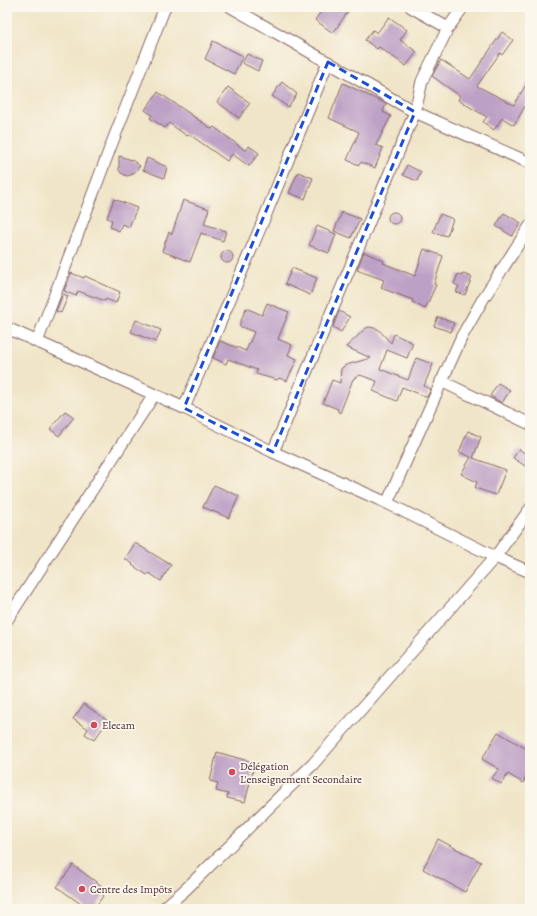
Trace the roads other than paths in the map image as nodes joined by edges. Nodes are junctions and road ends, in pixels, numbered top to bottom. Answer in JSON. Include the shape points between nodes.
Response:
{"nodes":[{"id":1,"x":165,"y":7,"type":"edge"},
{"id":2,"x":231,"y":7,"type":"edge"},
{"id":3,"x":411,"y":7,"type":"edge"},
{"id":4,"x":463,"y":7,"type":"edge"},
{"id":5,"x":448,"y":28,"type":"junction"},
{"id":6,"x":328,"y":62,"type":"junction"},
{"id":7,"x":415,"y":112,"type":"junction"},
{"id":8,"x":530,"y":162,"type":"edge"},
{"id":9,"x":530,"y":226,"type":"edge"},
{"id":10,"x":7,"y":328,"type":"edge"},
{"id":11,"x":37,"y":342,"type":"junction"},
{"id":12,"x":441,"y":381,"type":"junction"},
{"id":13,"x":154,"y":395,"type":"junction"},
{"id":14,"x":184,"y":408,"type":"junction"},
{"id":15,"x":530,"y":424,"type":"edge"},
{"id":16,"x":273,"y":452,"type":"junction"},
{"id":17,"x":387,"y":503,"type":"junction"},
{"id":18,"x":530,"y":509,"type":"edge"},
{"id":19,"x":495,"y":557,"type":"junction"},
{"id":20,"x":530,"y":572,"type":"edge"},
{"id":21,"x":7,"y":620,"type":"edge"},
{"id":22,"x":163,"y":909,"type":"edge"}],
"edges":[{"from":1,"to":11,"type":"street"},
{"from":2,"to":6,"type":"street"},
{"from":3,"to":5,"type":"street"},
{"from":4,"to":5,"type":"street"},
{"from":5,"to":7,"type":"street","via":[[422,81]]},
{"from":6,"to":7,"type":"street"},
{"from":6,"to":14,"type":"street"},
{"from":7,"to":8,"type":"street"},
{"from":7,"to":16,"type":"street"},
{"from":9,"to":12,"type":"street","via":[[483,299]]},
{"from":10,"to":11,"type":"street"},
{"from":11,"to":13,"type":"street"},
{"from":12,"to":15,"type":"street"},
{"from":12,"to":17,"type":"street"},
{"from":13,"to":14,"type":"street"},
{"from":13,"to":21,"type":"street"},
{"from":14,"to":16,"type":"street"},
{"from":16,"to":17,"type":"street"},
{"from":17,"to":19,"type":"street"},
{"from":18,"to":19,"type":"street"},
{"from":19,"to":20,"type":"street"},
{"from":19,"to":22,"type":"street","via":[[313,764]]}]}
